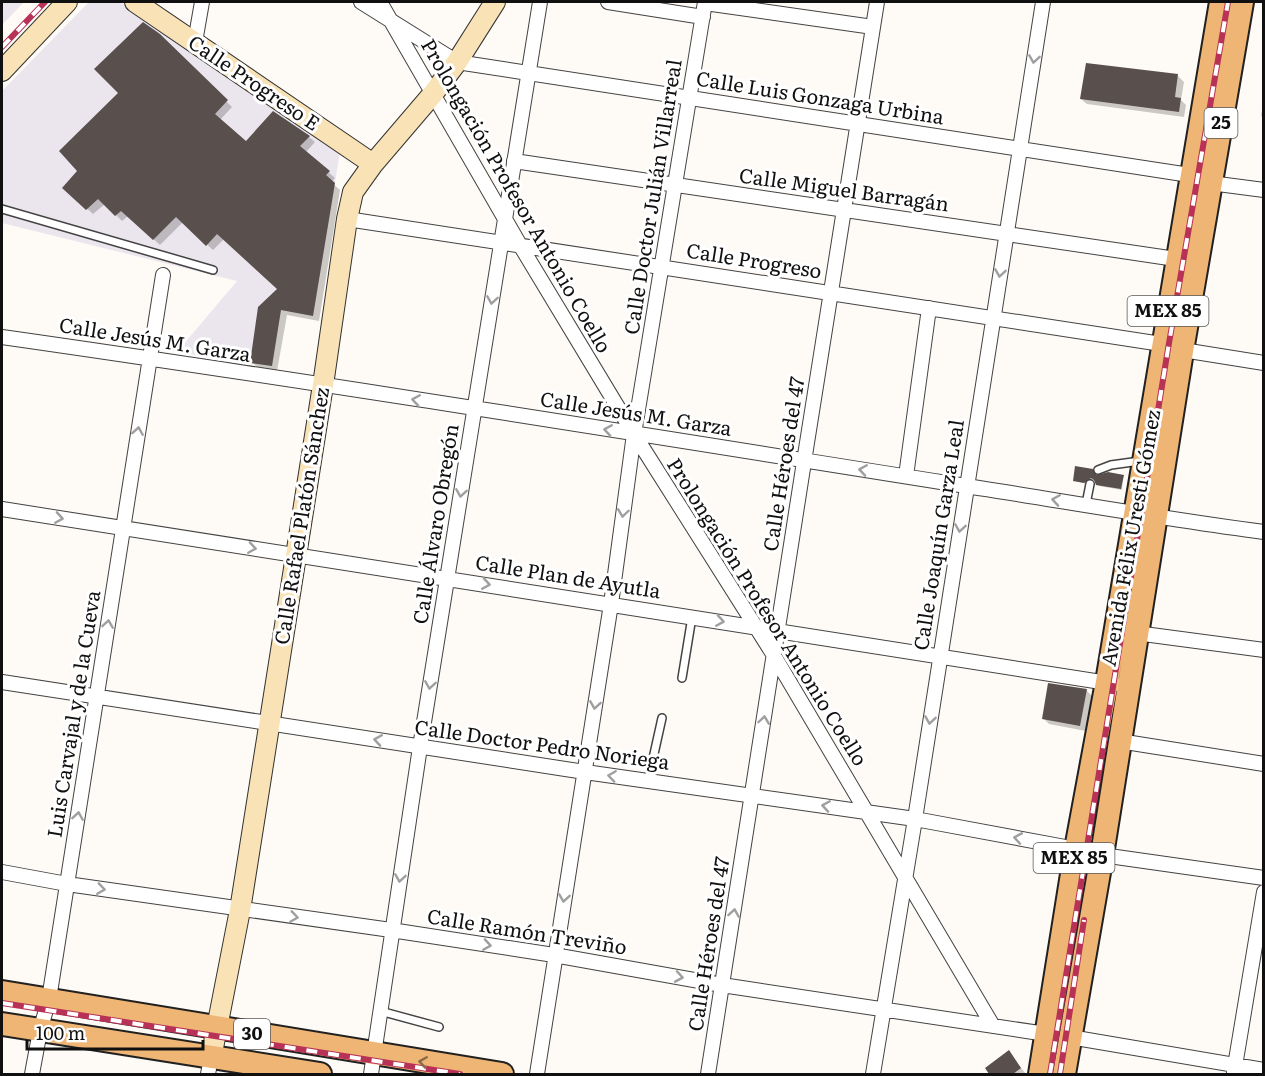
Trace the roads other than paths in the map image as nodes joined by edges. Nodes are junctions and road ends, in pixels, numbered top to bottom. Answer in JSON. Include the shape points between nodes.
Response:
{"nodes":[{"id":1,"x":67,"y":2,"type":"edge"},
{"id":2,"x":135,"y":2,"type":"edge"},
{"id":3,"x":202,"y":2,"type":"edge"},
{"id":4,"x":361,"y":2,"type":"edge"},
{"id":5,"x":380,"y":2,"type":"edge"},
{"id":6,"x":495,"y":2,"type":"edge"},
{"id":7,"x":540,"y":2,"type":"edge"},
{"id":8,"x":608,"y":2,"type":"edge"},
{"id":9,"x":877,"y":2,"type":"edge"},
{"id":10,"x":1043,"y":2,"type":"edge"},
{"id":11,"x":1214,"y":2,"type":"edge"},
{"id":12,"x":1221,"y":2,"type":"edge"},
{"id":13,"x":1242,"y":2,"type":"edge"},
{"id":14,"x":1249,"y":2,"type":"edge"},
{"id":15,"x":704,"y":7,"type":"edge"},
{"id":16,"x":394,"y":25,"type":"junction"},
{"id":17,"x":873,"y":27,"type":"junction"},
{"id":18,"x":195,"y":42,"type":"junction"},
{"id":19,"x":456,"y":62,"type":"junction"},
{"id":20,"x":2,"y":71,"type":"edge"},
{"id":21,"x":528,"y":73,"type":"junction"},
{"id":22,"x":432,"y":95,"type":"junction"},
{"id":23,"x":688,"y":98,"type":"junction"},
{"id":24,"x":858,"y":124,"type":"junction"},
{"id":25,"x":1019,"y":149,"type":"junction"},
{"id":26,"x":513,"y":161,"type":"junction"},
{"id":27,"x":373,"y":164,"type":"junction"},
{"id":28,"x":1183,"y":174,"type":"junction"},
{"id":29,"x":1218,"y":184,"type":"junction"},
{"id":30,"x":675,"y":185,"type":"junction"},
{"id":31,"x":1263,"y":190,"type":"edge"},
{"id":32,"x":2,"y":209,"type":"edge"},
{"id":33,"x":845,"y":210,"type":"junction"},
{"id":34,"x":505,"y":215,"type":"junction"},
{"id":35,"x":347,"y":219,"type":"junction"},
{"id":36,"x":1007,"y":234,"type":"junction"},
{"id":37,"x":501,"y":242,"type":"junction"},
{"id":38,"x":520,"y":245,"type":"junction"},
{"id":39,"x":1183,"y":248,"type":"junction"},
{"id":40,"x":661,"y":267,"type":"junction"},
{"id":41,"x":213,"y":270,"type":"dead end"},
{"id":42,"x":163,"y":275,"type":"dead end"},
{"id":43,"x":832,"y":293,"type":"junction"},
{"id":44,"x":929,"y":308,"type":"junction"},
{"id":45,"x":993,"y":318,"type":"junction"},
{"id":46,"x":2,"y":337,"type":"edge"},
{"id":47,"x":1155,"y":343,"type":"junction"},
{"id":48,"x":1189,"y":351,"type":"junction"},
{"id":49,"x":150,"y":358,"type":"junction"},
{"id":50,"x":1263,"y":363,"type":"edge"},
{"id":51,"x":1167,"y":381,"type":"junction"},
{"id":52,"x":323,"y":385,"type":"junction"},
{"id":53,"x":1154,"y":407,"type":"junction"},
{"id":54,"x":474,"y":409,"type":"junction"},
{"id":55,"x":1170,"y":424,"type":"junction"},
{"id":56,"x":634,"y":434,"type":"junction"},
{"id":57,"x":804,"y":460,"type":"junction"},
{"id":58,"x":1145,"y":460,"type":"junction"},
{"id":59,"x":1098,"y":470,"type":"dead end"},
{"id":60,"x":906,"y":476,"type":"junction"},
{"id":61,"x":1090,"y":484,"type":"dead end"},
{"id":62,"x":967,"y":486,"type":"junction"},
{"id":63,"x":1086,"y":504,"type":"junction"},
{"id":64,"x":2,"y":509,"type":"edge"},
{"id":65,"x":1145,"y":516,"type":"junction"},
{"id":66,"x":123,"y":528,"type":"junction"},
{"id":67,"x":1263,"y":532,"type":"edge"},
{"id":68,"x":296,"y":555,"type":"junction"},
{"id":69,"x":447,"y":578,"type":"junction"},
{"id":70,"x":611,"y":604,"type":"junction"},
{"id":71,"x":692,"y":616,"type":"junction"},
{"id":72,"x":756,"y":626,"type":"junction"},
{"id":73,"x":777,"y":630,"type":"junction"},
{"id":74,"x":1136,"y":633,"type":"junction"},
{"id":75,"x":1263,"y":650,"type":"edge"},
{"id":76,"x":773,"y":654,"type":"junction"},
{"id":77,"x":940,"y":656,"type":"junction"},
{"id":78,"x":682,"y":678,"type":"dead end"},
{"id":79,"x":2,"y":682,"type":"edge"},
{"id":80,"x":1118,"y":684,"type":"junction"},
{"id":81,"x":96,"y":697,"type":"junction"},
{"id":82,"x":662,"y":718,"type":"dead end"},
{"id":83,"x":269,"y":723,"type":"junction"},
{"id":84,"x":1119,"y":741,"type":"junction"},
{"id":85,"x":420,"y":747,"type":"junction"},
{"id":86,"x":1263,"y":764,"type":"edge"},
{"id":87,"x":585,"y":772,"type":"junction"},
{"id":88,"x":648,"y":781,"type":"junction"},
{"id":89,"x":753,"y":795,"type":"junction"},
{"id":90,"x":867,"y":812,"type":"junction"},
{"id":91,"x":915,"y":819,"type":"junction"},
{"id":92,"x":1076,"y":849,"type":"junction"},
{"id":93,"x":1102,"y":855,"type":"junction"},
{"id":94,"x":2,"y":872,"type":"edge"},
{"id":95,"x":1263,"y":878,"type":"edge"},
{"id":96,"x":905,"y":880,"type":"junction"},
{"id":97,"x":67,"y":884,"type":"junction"},
{"id":98,"x":1263,"y":892,"type":"edge"},
{"id":99,"x":240,"y":910,"type":"junction"},
{"id":100,"x":391,"y":930,"type":"junction"},
{"id":101,"x":554,"y":955,"type":"junction"},
{"id":102,"x":722,"y":985,"type":"junction"},
{"id":103,"x":2,"y":992,"type":"edge"},
{"id":104,"x":49,"y":999,"type":"junction"},
{"id":105,"x":883,"y":1009,"type":"junction"},
{"id":106,"x":380,"y":1011,"type":"junction"},
{"id":107,"x":2,"y":1024,"type":"edge"},
{"id":108,"x":993,"y":1026,"type":"junction"},
{"id":109,"x":218,"y":1028,"type":"junction"},
{"id":110,"x":439,"y":1028,"type":"dead end"},
{"id":111,"x":40,"y":1031,"type":"junction"},
{"id":112,"x":1046,"y":1034,"type":"junction"},
{"id":113,"x":1070,"y":1037,"type":"junction"},
{"id":114,"x":372,"y":1064,"type":"edge"},
{"id":115,"x":210,"y":1066,"type":"edge"},
{"id":116,"x":1234,"y":1070,"type":"edge"},
{"id":117,"x":1263,"y":1070,"type":"edge"},
{"id":118,"x":32,"y":1074,"type":"edge"},
{"id":119,"x":320,"y":1074,"type":"edge"},
{"id":120,"x":502,"y":1074,"type":"edge"},
{"id":121,"x":537,"y":1074,"type":"edge"},
{"id":122,"x":708,"y":1074,"type":"edge"},
{"id":123,"x":873,"y":1074,"type":"edge"},
{"id":124,"x":1040,"y":1074,"type":"edge"},
{"id":125,"x":1064,"y":1074,"type":"edge"}],
"edges":[{"from":1,"to":20,"type":"street"},
{"from":2,"to":18,"type":"street","name":"Calle Progreso E"},
{"from":3,"to":18,"type":"street"},
{"from":4,"to":16,"type":"street","name":"Calle Luis Gonzaga Urbina"},
{"from":5,"to":16,"type":"street","name":"Prolongación Profesor Antonio Coello"},
{"from":6,"to":19,"type":"street","name":"Calle Rafael Platón Sánchez"},
{"from":7,"to":21,"type":"street","name":"Calle Álvaro Obregón"},
{"from":8,"to":15,"type":"street"},
{"from":9,"to":17,"type":"street","name":"Calle Héroes del 47"},
{"from":10,"to":25,"type":"street","name":"Calle Joaquín Garza Leal","one_way":true},
{"from":11,"to":28,"type":"street","number":"25"},
{"from":12,"to":39,"type":"main road","name":"Avenida Félix Uresti Gómez","number":"25"},
{"from":13,"to":39,"type":"main road","name":"Avenida Félix Uresti Gómez","number":"25"},
{"from":14,"to":29,"type":"street","number":"25"},
{"from":15,"to":17,"type":"street"},
{"from":15,"to":23,"type":"street","name":"Calle Doctor Julián Villarreal"},
{"from":16,"to":19,"type":"street","name":"Calle Luis Gonzaga Urbina"},
{"from":16,"to":22,"type":"street","name":"Prolongación Profesor Antonio Coello"},
{"from":17,"to":24,"type":"street","name":"Calle Héroes del 47"},
{"from":18,"to":27,"type":"street","name":"Calle Progreso E"},
{"from":19,"to":21,"type":"street","name":"Calle Luis Gonzaga Urbina"},
{"from":19,"to":22,"type":"street","name":"Calle Rafael Platón Sánchez"},
{"from":21,"to":23,"type":"street","name":"Calle Luis Gonzaga Urbina"},
{"from":21,"to":26,"type":"street","name":"Calle Álvaro Obregón"},
{"from":22,"to":27,"type":"street","name":"Calle Rafael Platón Sánchez"},
{"from":22,"to":34,"type":"street","name":"Prolongación Profesor Antonio Coello"},
{"from":23,"to":24,"type":"street","name":"Calle Luis Gonzaga Urbina"},
{"from":23,"to":30,"type":"street","name":"Calle Doctor Julián Villarreal"},
{"from":24,"to":25,"type":"street","name":"Calle Luis Gonzaga Urbina"},
{"from":24,"to":33,"type":"street","name":"Calle Héroes del 47"},
{"from":25,"to":28,"type":"street","name":"Calle Luis Gonzaga Urbina"},
{"from":25,"to":36,"type":"street","name":"Calle Joaquín Garza Leal"},
{"from":26,"to":30,"type":"street","name":"Calle Miguel Barragán"},
{"from":26,"to":34,"type":"street","name":"Calle Álvaro Obregón"},
{"from":27,"to":35,"type":"street","name":"Calle Rafael Platón Sánchez","via":[[353,192]]},
{"from":28,"to":39,"type":"street","number":"25"},
{"from":29,"to":31,"type":"street"},
{"from":29,"to":48,"type":"street","number":"25"},
{"from":30,"to":33,"type":"street","name":"Calle Miguel Barragán"},
{"from":30,"to":40,"type":"street","name":"Calle Doctor Julián Villarreal"},
{"from":32,"to":41,"type":"lane"},
{"from":33,"to":36,"type":"street","name":"Calle Miguel Barragán"},
{"from":33,"to":43,"type":"street","name":"Calle Héroes del 47"},
{"from":34,"to":37,"type":"street","name":"Calle Álvaro Obregón"},
{"from":34,"to":38,"type":"street","name":"Prolongación Profesor Antonio Coello"},
{"from":35,"to":37,"type":"street","name":"Calle Progreso"},
{"from":35,"to":52,"type":"street","name":"Calle Rafael Platón Sánchez"},
{"from":36,"to":39,"type":"street","name":"Calle Miguel Barragán"},
{"from":36,"to":45,"type":"street","name":"Calle Joaquín Garza Leal","one_way":true},
{"from":37,"to":38,"type":"street","name":"Calle Progreso"},
{"from":37,"to":54,"type":"street","name":"Calle Álvaro Obregón","one_way":true},
{"from":38,"to":40,"type":"street","name":"Calle Progreso"},
{"from":38,"to":56,"type":"street","name":"Prolongación Profesor Antonio Coello"},
{"from":39,"to":47,"type":"street","number":"25"},
{"from":39,"to":51,"type":"main road","name":"Avenida Félix Uresti Gómez","number":"MEX 85"},
{"from":40,"to":43,"type":"street","name":"Calle Progreso"},
{"from":40,"to":56,"type":"street","name":"Calle Doctor Julián Villarreal"},
{"from":42,"to":49,"type":"street","name":"Luis Carvajal y de la Cueva"},
{"from":43,"to":44,"type":"street","name":"Calle Progreso"},
{"from":43,"to":57,"type":"street","name":"Calle Héroes del 47"},
{"from":44,"to":45,"type":"street","name":"Calle Progreso"},
{"from":44,"to":60,"type":"street"},
{"from":45,"to":47,"type":"street","name":"Calle Progreso"},
{"from":45,"to":62,"type":"street","name":"Calle Joaquín Garza Leal"},
{"from":46,"to":49,"type":"street","name":"Calle Jesús M. Garza"},
{"from":47,"to":53,"type":"street","number":"25","via":[[1151,386]]},
{"from":48,"to":50,"type":"street"},
{"from":48,"to":55,"type":"street","number":"25","via":[[1179,410]]},
{"from":49,"to":52,"type":"street","name":"Calle Jesús M. Garza"},
{"from":66,"to":49,"type":"street","name":"Luis Carvajal y de la Cueva","one_way":true},
{"from":51,"to":53,"type":"main road","name":"Avenida Félix Uresti Gómez","number":"MEX 85"},
{"from":51,"to":55,"type":"main road","name":"Avenida Félix Uresti Gómez","number":"MEX 85"},
{"from":54,"to":52,"type":"street","name":"Calle Jesús M. Garza","one_way":true},
{"from":52,"to":68,"type":"street","name":"Calle Rafael Platón Sánchez"},
{"from":53,"to":58,"type":"main road","name":"Avenida Félix Uresti Gómez","number":"MEX 85"},
{"from":56,"to":54,"type":"street","name":"Calle Jesús M. Garza","one_way":true},
{"from":54,"to":69,"type":"street","name":"Calle Álvaro Obregón","one_way":true},
{"from":55,"to":65,"type":"main road","name":"Avenida Félix Uresti Gómez","number":"MEX 85"},
{"from":56,"to":57,"type":"street","name":"Calle Jesús M. Garza"},
{"from":56,"to":70,"type":"street","name":"Calle Doctor Julián Villarreal","one_way":true},
{"from":56,"to":72,"type":"street","name":"Prolongación Profesor Antonio Coello"},
{"from":60,"to":57,"type":"street","name":"Calle Jesús M. Garza","one_way":true},
{"from":57,"to":73,"type":"street","name":"Calle Héroes del 47"},
{"from":58,"to":59,"type":"lane"},
{"from":58,"to":65,"type":"main road","name":"Avenida Félix Uresti Gómez","number":"MEX 85"},
{"from":60,"to":62,"type":"street","name":"Calle Jesús M. Garza"},
{"from":61,"to":63,"type":"lane"},
{"from":63,"to":62,"type":"street","name":"Calle Jesús M. Garza","one_way":true},
{"from":62,"to":77,"type":"street","name":"Calle Joaquín Garza Leal","one_way":true},
{"from":63,"to":65,"type":"street","name":"Calle Jesús M. Garza"},
{"from":64,"to":66,"type":"street","name":"Calle Plan de Ayutla","one_way":true},
{"from":65,"to":67,"type":"street","name":"Calle Jesús M. Garza"},
{"from":65,"to":74,"type":"main road","name":"Avenida Félix Uresti Gómez","number":"MEX 85"},
{"from":65,"to":80,"type":"main road","name":"Avenida Félix Uresti Gómez","number":"MEX 85"},
{"from":66,"to":68,"type":"street","name":"Calle Plan de Ayutla","one_way":true},
{"from":81,"to":66,"type":"street","name":"Luis Carvajal y de la Cueva","one_way":true},
{"from":68,"to":69,"type":"street","name":"Calle Plan de Ayutla"},
{"from":68,"to":83,"type":"street","name":"Calle Rafael Platón Sánchez"},
{"from":69,"to":70,"type":"street","name":"Calle Plan de Ayutla","one_way":true},
{"from":69,"to":85,"type":"street","name":"Calle Álvaro Obregón","one_way":true},
{"from":70,"to":71,"type":"street","name":"Calle Plan de Ayutla"},
{"from":70,"to":87,"type":"street","name":"Calle Doctor Julián Villarreal","one_way":true},
{"from":71,"to":72,"type":"street","name":"Calle Plan de Ayutla","one_way":true},
{"from":71,"to":78,"type":"lane"},
{"from":72,"to":73,"type":"street","name":"Calle Plan de Ayutla"},
{"from":72,"to":76,"type":"street","name":"Prolongación Profesor Antonio Coello"},
{"from":73,"to":76,"type":"street","name":"Calle Héroes del 47"},
{"from":73,"to":77,"type":"street","name":"Calle Plan de Ayutla"},
{"from":74,"to":75,"type":"street"},
{"from":74,"to":80,"type":"main road","name":"Avenida Félix Uresti Gómez","number":"MEX 85"},
{"from":89,"to":76,"type":"street","name":"Calle Héroes del 47","one_way":true},
{"from":76,"to":90,"type":"street","name":"Prolongación Profesor Antonio Coello"},
{"from":77,"to":80,"type":"street","name":"Calle Plan de Ayutla"},
{"from":77,"to":91,"type":"street","name":"Calle Joaquín Garza Leal","one_way":true},
{"from":79,"to":81,"type":"street","name":"Calle Doctor Pedro Noriega"},
{"from":80,"to":84,"type":"main road","name":"Avenida Félix Uresti Gómez","number":"MEX 85"},
{"from":80,"to":92,"type":"main road","name":"Avenida Félix Uresti Gómez","number":"MEX 85"},
{"from":81,"to":83,"type":"street","name":"Calle Doctor Pedro Noriega"},
{"from":97,"to":81,"type":"street","name":"Luis Carvajal y de la Cueva","one_way":true},
{"from":82,"to":88,"type":"lane"},
{"from":85,"to":83,"type":"street","name":"Calle Doctor Pedro Noriega","one_way":true},
{"from":83,"to":99,"type":"street","name":"Calle Rafael Platón Sánchez"},
{"from":84,"to":86,"type":"street"},
{"from":84,"to":93,"type":"main road","name":"Avenida Félix Uresti Gómez","number":"MEX 85"},
{"from":85,"to":87,"type":"street","name":"Calle Doctor Pedro Noriega"},
{"from":85,"to":100,"type":"street","name":"Calle Álvaro Obregón","one_way":true},
{"from":88,"to":87,"type":"street","name":"Calle Doctor Pedro Noriega","one_way":true},
{"from":87,"to":101,"type":"street","name":"Calle Doctor Julián Villarreal","one_way":true},
{"from":88,"to":89,"type":"street","name":"Calle Doctor Pedro Noriega"},
{"from":90,"to":89,"type":"street","name":"Calle Doctor Pedro Noriega","one_way":true},
{"from":102,"to":89,"type":"street","name":"Calle Héroes del 47","one_way":true},
{"from":90,"to":91,"type":"street","name":"Calle Doctor Pedro Noriega"},
{"from":90,"to":96,"type":"street","name":"Prolongación Profesor Antonio Coello"},
{"from":92,"to":91,"type":"street","name":"Calle Doctor Pedro Noriega","one_way":true},
{"from":91,"to":96,"type":"street","name":"Calle Joaquín Garza Leal"},
{"from":92,"to":112,"type":"main road","name":"Avenida Félix Uresti Gómez","number":"MEX 85"},
{"from":93,"to":95,"type":"street"},
{"from":93,"to":113,"type":"main road","name":"Avenida Félix Uresti Gómez","number":"MEX 85"},
{"from":94,"to":97,"type":"street","name":"Calle Ramón Treviño"},
{"from":96,"to":105,"type":"street","name":"Calle Joaquín Garza Leal"},
{"from":96,"to":108,"type":"street","name":"Prolongación Profesor Antonio Coello"},
{"from":97,"to":99,"type":"street","name":"Calle Ramón Treviño","one_way":true},
{"from":97,"to":104,"type":"street","name":"Luis Carvajal y de la Cueva"},
{"from":98,"to":116,"type":"street"},
{"from":99,"to":100,"type":"street","name":"Calle Ramón Treviño","one_way":true},
{"from":99,"to":109,"type":"street","name":"Calle Rafael Platón Sánchez"},
{"from":100,"to":101,"type":"street","name":"Calle Ramón Treviño","one_way":true},
{"from":100,"to":106,"type":"street","name":"Calle Álvaro Obregón"},
{"from":101,"to":102,"type":"street","name":"Calle Ramón Treviño","one_way":true},
{"from":101,"to":121,"type":"street","name":"Calle Doctor Julián Villarreal"},
{"from":102,"to":105,"type":"street","name":"Calle Ramón Treviño"},
{"from":102,"to":122,"type":"street","name":"Calle Héroes del 47"},
{"from":103,"to":104,"type":"main road","number":"30"},
{"from":104,"to":109,"type":"main road","number":"30"},
{"from":104,"to":111,"type":"street","name":"Luis Carvajal y de la Cueva"},
{"from":105,"to":108,"type":"street","name":"Calle Ramón Treviño"},
{"from":105,"to":123,"type":"street","name":"Calle Joaquín Garza Leal"},
{"from":106,"to":110,"type":"lane"},
{"from":106,"to":114,"type":"street","name":"Calle Álvaro Obregón"},
{"from":107,"to":111,"type":"main road","number":"30"},
{"from":108,"to":112,"type":"street","name":"Calle Ramón Treviño"},
{"from":109,"to":114,"type":"main road","number":"30"},
{"from":109,"to":115,"type":"street","name":"Calle Rafael Platón Sánchez"},
{"from":111,"to":115,"type":"main road","number":"30"},
{"from":111,"to":118,"type":"street","name":"Luis Carvajal y de la Cueva"},
{"from":112,"to":124,"type":"main road","name":"Avenida Félix Uresti Gómez","number":"MEX 85"},
{"from":113,"to":116,"type":"street"},
{"from":113,"to":125,"type":"main road","name":"Avenida Félix Uresti Gómez","number":"MEX 85"},
{"from":120,"to":114,"type":"main road","number":"30","one_way":true},
{"from":115,"to":119,"type":"main road","number":"30"},
{"from":116,"to":117,"type":"street"}]}
